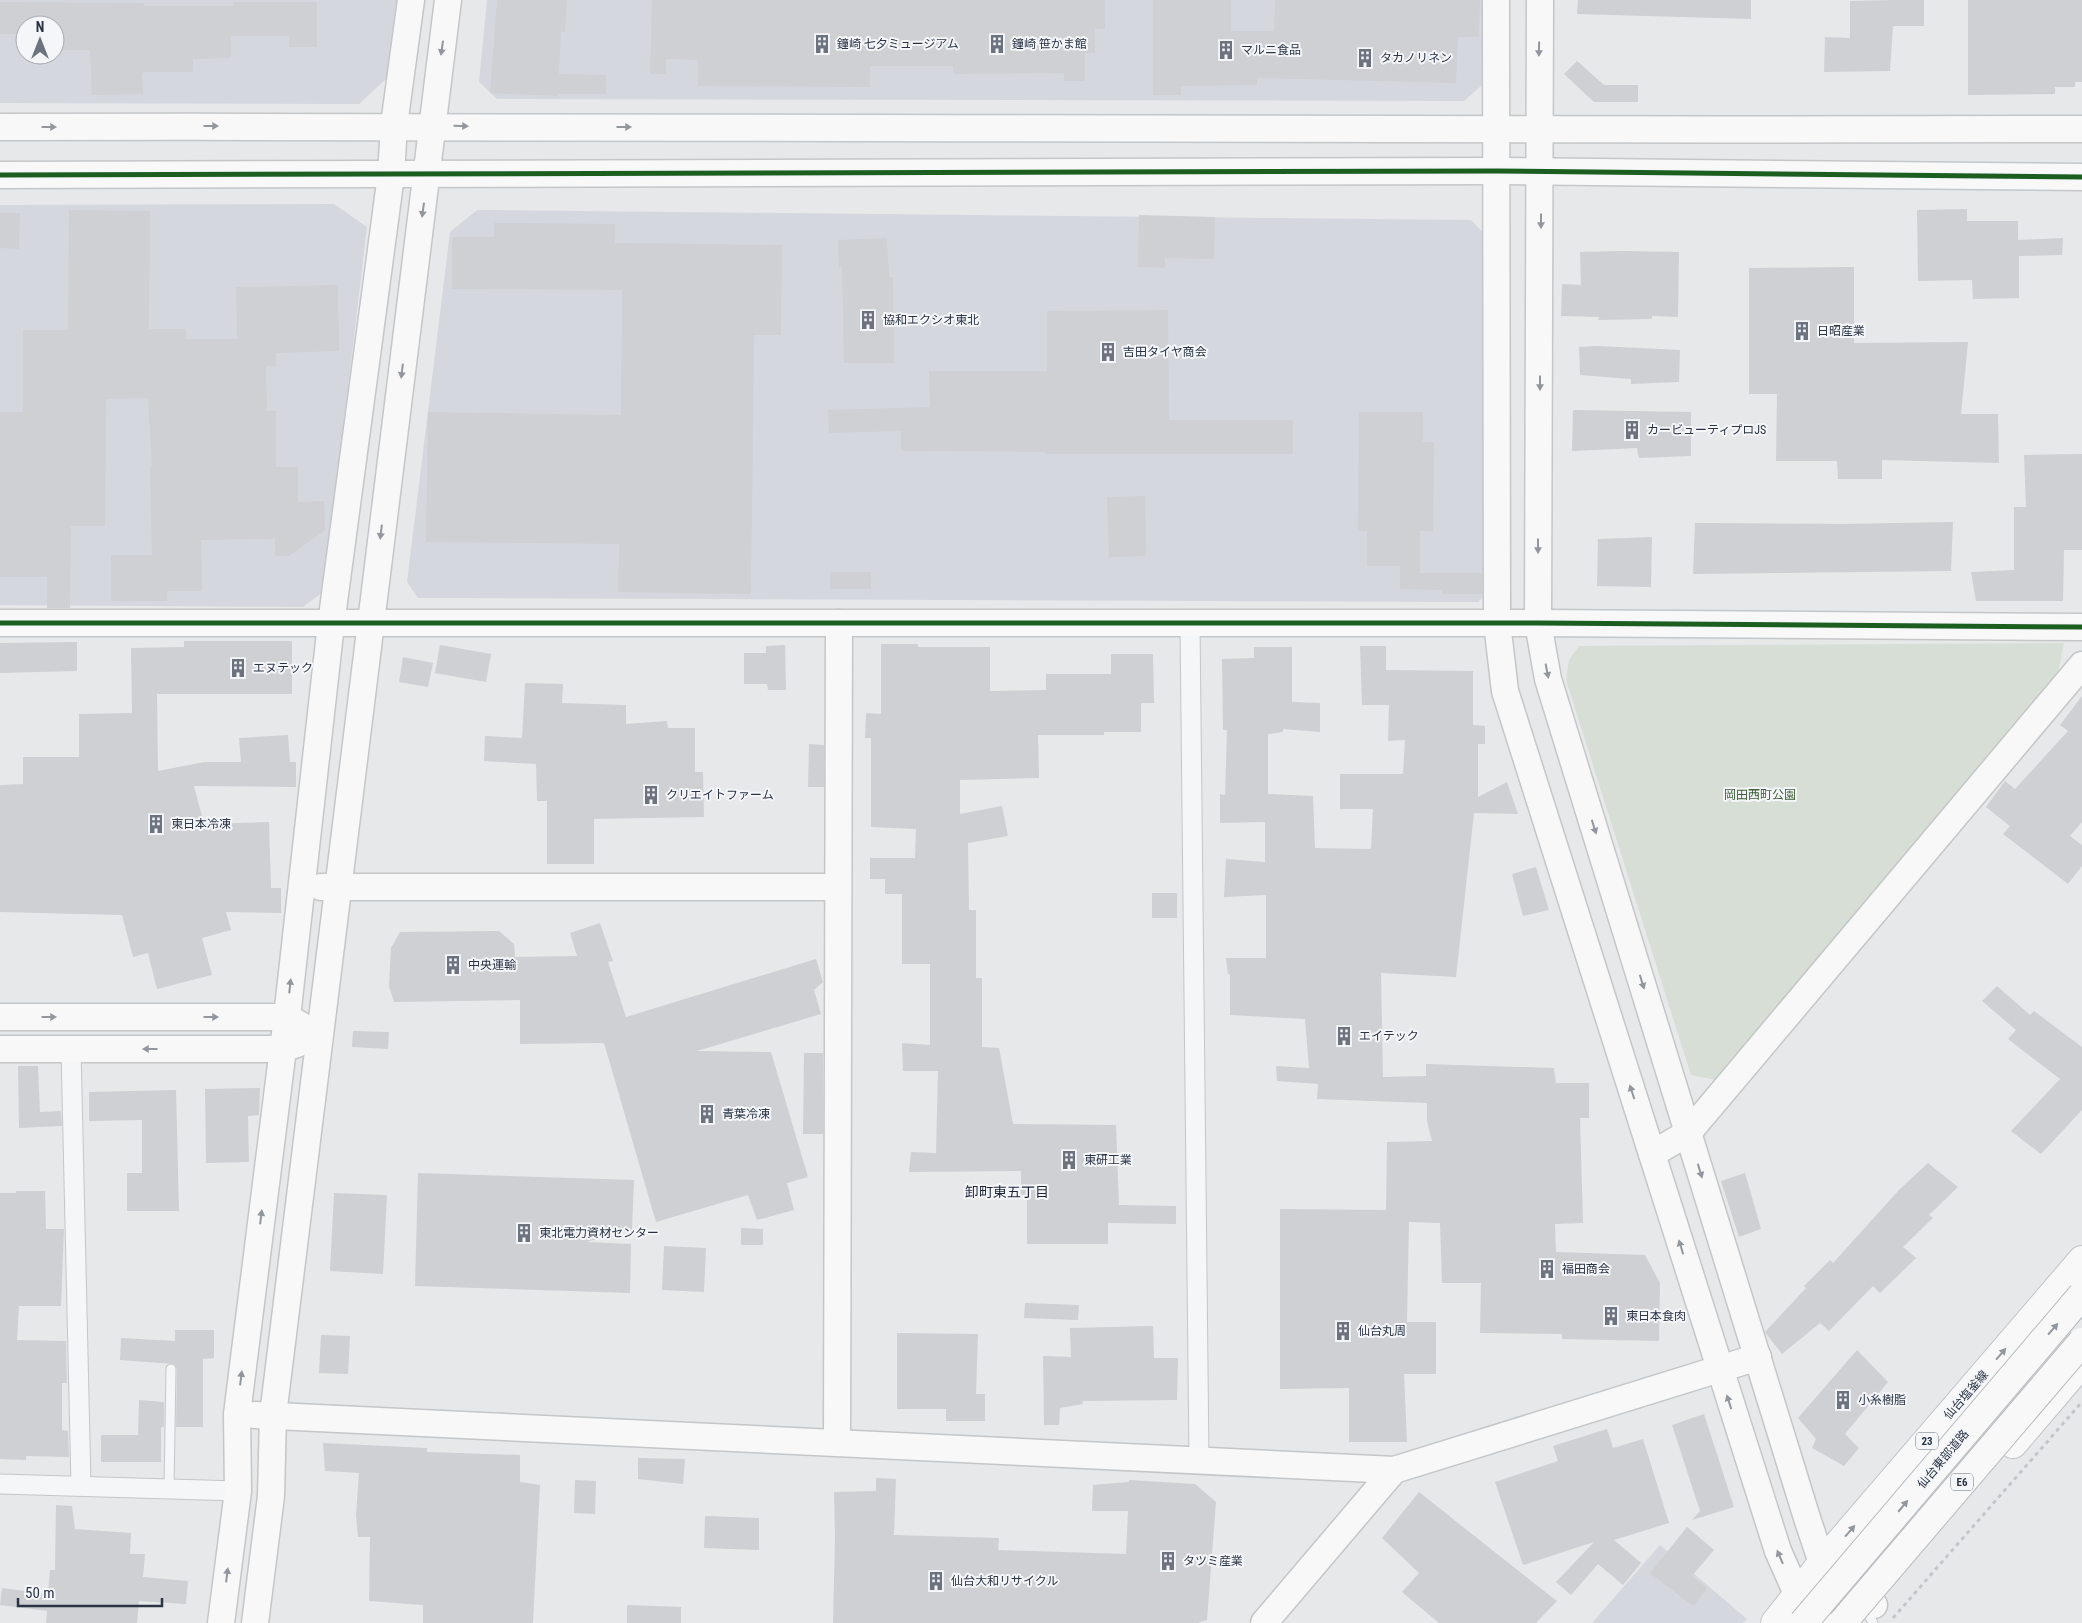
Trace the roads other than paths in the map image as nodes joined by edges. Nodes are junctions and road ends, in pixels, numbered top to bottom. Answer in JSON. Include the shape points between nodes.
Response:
{"nodes":[{"id":1,"x":411,"y":0,"type":"edge"},
{"id":2,"x":448,"y":0,"type":"edge"},
{"id":3,"x":1496,"y":0,"type":"edge"},
{"id":4,"x":1540,"y":0,"type":"edge"},
{"id":5,"x":394,"y":125,"type":"junction"},
{"id":6,"x":432,"y":125,"type":"junction"},
{"id":7,"x":0,"y":127,"type":"edge"},
{"id":8,"x":2082,"y":129,"type":"edge"},
{"id":9,"x":1496,"y":130,"type":"junction"},
{"id":10,"x":1539,"y":130,"type":"junction"},
{"id":11,"x":1496,"y":172,"type":"junction"},
{"id":12,"x":1541,"y":172,"type":"junction"},
{"id":13,"x":0,"y":175,"type":"edge"},
{"id":14,"x":391,"y":175,"type":"junction"},
{"id":15,"x":428,"y":175,"type":"junction"},
{"id":16,"x":2082,"y":177,"type":"edge"},
{"id":17,"x":0,"y":623,"type":"edge"},
{"id":18,"x":838,"y":623,"type":"junction"},
{"id":19,"x":331,"y":624,"type":"junction"},
{"id":20,"x":1190,"y":624,"type":"junction"},
{"id":21,"x":1497,"y":624,"type":"junction"},
{"id":22,"x":1538,"y":624,"type":"junction"},
{"id":23,"x":369,"y":625,"type":"junction"},
{"id":24,"x":2082,"y":627,"type":"edge"},
{"id":25,"x":2082,"y":665,"type":"edge"},
{"id":26,"x":337,"y":887,"type":"junction"},
{"id":27,"x":838,"y":887,"type":"junction"},
{"id":28,"x":301,"y":888,"type":"junction"},
{"id":29,"x":0,"y":1017,"type":"edge"},
{"id":30,"x":287,"y":1017,"type":"junction"},
{"id":31,"x":319,"y":1036,"type":"junction"},
{"id":32,"x":0,"y":1049,"type":"edge"},
{"id":33,"x":71,"y":1049,"type":"junction"},
{"id":34,"x":282,"y":1049,"type":"junction"},
{"id":35,"x":1688,"y":1133,"type":"junction"},
{"id":36,"x":1652,"y":1154,"type":"junction"},
{"id":37,"x":2082,"y":1260,"type":"edge"},
{"id":38,"x":2082,"y":1295,"type":"edge"},
{"id":39,"x":2082,"y":1342,"type":"edge"},
{"id":40,"x":1758,"y":1357,"type":"junction"},
{"id":41,"x":2082,"y":1363,"type":"edge"},
{"id":42,"x":171,"y":1369,"type":"dead end"},
{"id":43,"x":1719,"y":1369,"type":"junction"},
{"id":44,"x":237,"y":1414,"type":"junction"},
{"id":45,"x":272,"y":1415,"type":"junction"},
{"id":46,"x":837,"y":1442,"type":"junction"},
{"id":47,"x":1198,"y":1460,"type":"junction"},
{"id":48,"x":1394,"y":1470,"type":"junction"},
{"id":49,"x":0,"y":1484,"type":"edge"},
{"id":50,"x":81,"y":1486,"type":"junction"},
{"id":51,"x":169,"y":1489,"type":"junction"},
{"id":52,"x":238,"y":1491,"type":"junction"},
{"id":53,"x":1822,"y":1563,"type":"junction"},
{"id":54,"x":1798,"y":1596,"type":"junction"},
{"id":55,"x":1873,"y":1618,"type":"edge"},
{"id":56,"x":222,"y":1623,"type":"edge"},
{"id":57,"x":255,"y":1623,"type":"edge"},
{"id":58,"x":1264,"y":1623,"type":"edge"},
{"id":59,"x":1775,"y":1623,"type":"edge"},
{"id":60,"x":1803,"y":1623,"type":"edge"},
{"id":61,"x":1828,"y":1623,"type":"edge"},
{"id":62,"x":1842,"y":1623,"type":"edge"}],
"edges":[{"from":1,"to":5,"type":"street"},
{"from":2,"to":6,"type":"street","one_way":true},
{"from":3,"to":9,"type":"street"},
{"from":4,"to":10,"type":"street","one_way":true},
{"from":5,"to":6,"type":"street"},
{"from":7,"to":5,"type":"street","one_way":true},
{"from":5,"to":14,"type":"street"},
{"from":6,"to":9,"type":"street","one_way":true},
{"from":6,"to":15,"type":"street"},
{"from":8,"to":10,"type":"street"},
{"from":9,"to":10,"type":"street"},
{"from":9,"to":11,"type":"street"},
{"from":10,"to":12,"type":"street"},
{"from":11,"to":12,"type":"street"},
{"from":11,"to":15,"type":"street"},
{"from":11,"to":21,"type":"street"},
{"from":12,"to":16,"type":"street"},
{"from":12,"to":22,"type":"street","one_way":true},
{"from":13,"to":14,"type":"street"},
{"from":14,"to":15,"type":"street"},
{"from":14,"to":19,"type":"street"},
{"from":15,"to":23,"type":"street","one_way":true},
{"from":17,"to":19,"type":"street"},
{"from":18,"to":20,"type":"street"},
{"from":18,"to":23,"type":"street"},
{"from":18,"to":27,"type":"street"},
{"from":19,"to":23,"type":"street"},
{"from":19,"to":28,"type":"street"},
{"from":20,"to":21,"type":"street"},
{"from":20,"to":47,"type":"street"},
{"from":21,"to":22,"type":"street"},
{"from":36,"to":21,"type":"street","one_way":true,"via":[[1505,692]]},
{"from":22,"to":24,"type":"street"},
{"from":22,"to":35,"type":"street","one_way":true,"via":[[1548,679]]},
{"from":23,"to":26,"type":"street"},
{"from":25,"to":35,"type":"street"},
{"from":26,"to":27,"type":"street"},
{"from":26,"to":28,"type":"street"},
{"from":26,"to":31,"type":"street"},
{"from":27,"to":46,"type":"street"},
{"from":30,"to":28,"type":"street","one_way":true},
{"from":29,"to":30,"type":"street","one_way":true},
{"from":30,"to":31,"type":"street"},
{"from":30,"to":34,"type":"street"},
{"from":31,"to":34,"type":"street"},
{"from":31,"to":45,"type":"street"},
{"from":32,"to":33,"type":"street"},
{"from":34,"to":33,"type":"street","one_way":true},
{"from":33,"to":50,"type":"street"},
{"from":44,"to":34,"type":"street","one_way":true},
{"from":35,"to":36,"type":"street"},
{"from":35,"to":40,"type":"street","one_way":true},
{"from":43,"to":36,"type":"street","one_way":true},
{"from":53,"to":37,"type":"main road","name":"仙台塩釜線","number":"23","one_way":true},
{"from":60,"to":38,"type":"main road","name":"仙台東部道路","number":"E6","one_way":true,"bridge":true},
{"from":39,"to":62,"type":"main road","number":"E6","bridge":true},
{"from":40,"to":43,"type":"street"},
{"from":40,"to":53,"type":"street"},
{"from":41,"to":55,"type":"main road"},
{"from":42,"to":51,"type":"lane"},
{"from":43,"to":48,"type":"street"},
{"from":54,"to":43,"type":"street","one_way":true,"via":[[1778,1551]]},
{"from":44,"to":45,"type":"street"},
{"from":44,"to":52,"type":"street"},
{"from":45,"to":46,"type":"street"},
{"from":45,"to":57,"type":"street","via":[[271,1496]]},
{"from":46,"to":47,"type":"street"},
{"from":47,"to":48,"type":"street"},
{"from":48,"to":58,"type":"street"},
{"from":49,"to":50,"type":"street"},
{"from":50,"to":51,"type":"street"},
{"from":51,"to":52,"type":"street"},
{"from":56,"to":52,"type":"street","one_way":true},
{"from":53,"to":54,"type":"main road","name":"仙台塩釜線","number":"23"},
{"from":53,"to":55,"type":"street"},
{"from":54,"to":59,"type":"main road","name":"仙台塩釜線","number":"23"},
{"from":54,"to":61,"type":"street"}]}
